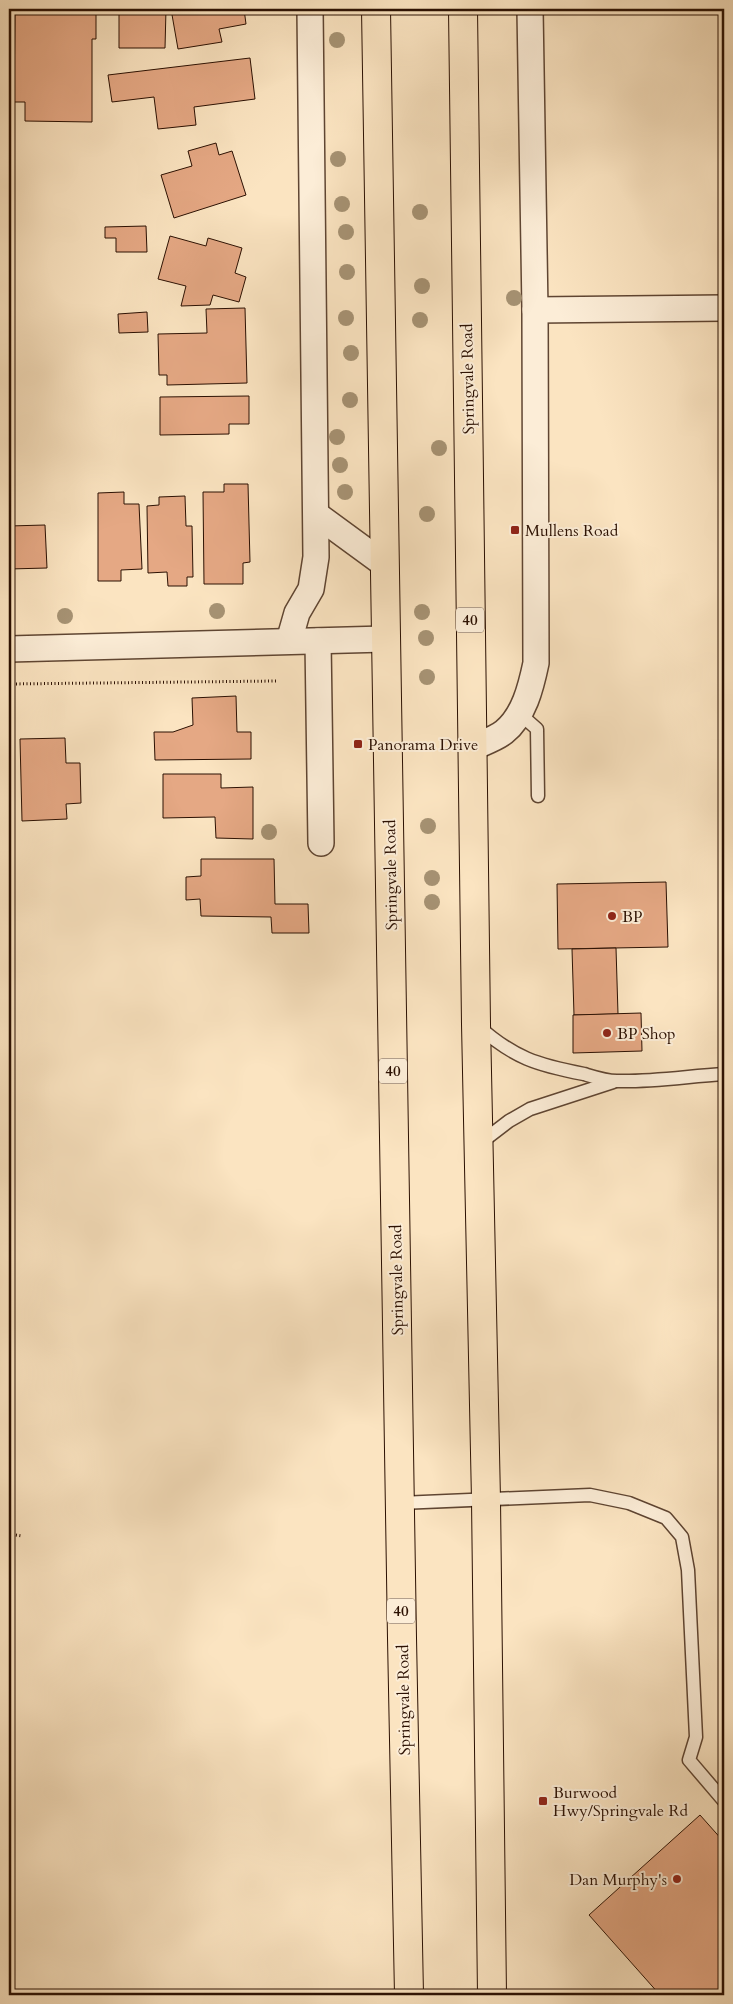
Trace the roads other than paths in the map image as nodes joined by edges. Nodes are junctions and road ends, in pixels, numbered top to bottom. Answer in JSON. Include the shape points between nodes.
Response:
{"nodes":[{"id":1,"x":310,"y":9,"type":"edge"},
{"id":2,"x":376,"y":9,"type":"edge"},
{"id":3,"x":463,"y":9,"type":"edge"},
{"id":4,"x":530,"y":9,"type":"edge"},
{"id":5,"x":724,"y":308,"type":"edge"},
{"id":6,"x":535,"y":310,"type":"junction"},
{"id":7,"x":317,"y":515,"type":"junction"},
{"id":8,"x":384,"y":564,"type":"junction"},
{"id":9,"x":385,"y":639,"type":"junction"},
{"id":10,"x":289,"y":641,"type":"junction"},
{"id":11,"x":318,"y":641,"type":"junction"},
{"id":12,"x":9,"y":649,"type":"edge"},
{"id":13,"x":520,"y":714,"type":"junction"},
{"id":14,"x":472,"y":748,"type":"junction"},
{"id":15,"x":538,"y":796,"type":"dead end"},
{"id":16,"x":321,"y":843,"type":"dead end"},
{"id":17,"x":476,"y":1024,"type":"junction"},
{"id":18,"x":724,"y":1074,"type":"edge"},
{"id":19,"x":616,"y":1081,"type":"junction"},
{"id":20,"x":478,"y":1145,"type":"junction"},
{"id":21,"x":486,"y":1500,"type":"junction"},
{"id":22,"x":400,"y":1503,"type":"junction"},
{"id":23,"x":724,"y":1801,"type":"edge"},
{"id":24,"x":409,"y":1995,"type":"edge"},
{"id":25,"x":492,"y":1995,"type":"edge"}],
"edges":[{"from":1,"to":7,"type":"street"},
{"from":2,"to":8,"type":"highway","name":"Springvale Road","number":"40"},
{"from":3,"to":14,"type":"highway","name":"Springvale Road","number":"40"},
{"from":4,"to":6,"type":"street"},
{"from":5,"to":6,"type":"street"},
{"from":6,"to":13,"type":"street","via":[[536,663]]},
{"from":7,"to":8,"type":"street"},
{"from":7,"to":10,"type":"street","via":[[315,572]]},
{"from":8,"to":9,"type":"highway","name":"Springvale Road","number":"40"},
{"from":9,"to":11,"type":"street"},
{"from":9,"to":22,"type":"highway","name":"Springvale Road","number":"40"},
{"from":10,"to":11,"type":"street"},
{"from":10,"to":12,"type":"street"},
{"from":11,"to":16,"type":"street"},
{"from":13,"to":14,"type":"street","via":[[504,732]]},
{"from":13,"to":15,"type":"lane","via":[[537,729]]},
{"from":14,"to":17,"type":"highway","name":"Springvale Road","number":"40"},
{"from":17,"to":19,"type":"lane","via":[[525,1059]]},
{"from":17,"to":20,"type":"highway","name":"Springvale Road","number":"40"},
{"from":18,"to":19,"type":"lane"},
{"from":19,"to":20,"type":"lane","via":[[530,1109]]},
{"from":20,"to":21,"type":"highway","name":"Springvale Road","number":"40"},
{"from":21,"to":22,"type":"lane"},
{"from":21,"to":23,"type":"lane","via":[[590,1496],[622,1502],[666,1518],[682,1537],[688,1570],[696,1737],[689,1760]]},
{"from":21,"to":25,"type":"highway","name":"Springvale Road","number":"40"},
{"from":22,"to":24,"type":"highway","name":"Springvale Road","number":"40"}]}
